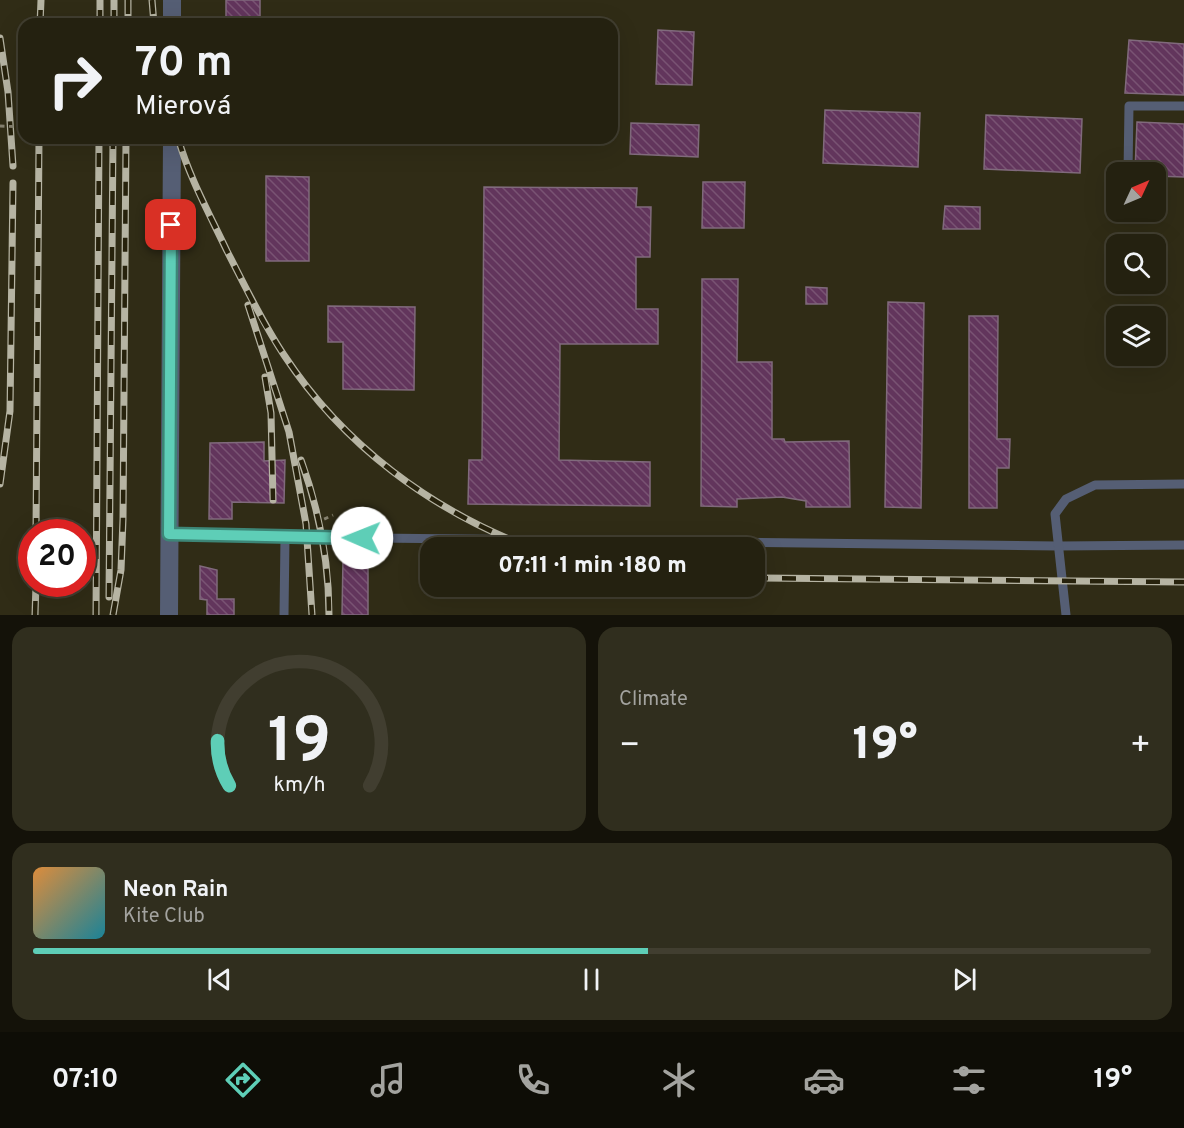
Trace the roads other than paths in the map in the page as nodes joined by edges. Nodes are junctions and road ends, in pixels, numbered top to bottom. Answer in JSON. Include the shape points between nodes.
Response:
{"nodes":[{"id":1,"x":172,"y":0,"type":"edge"},
{"id":2,"x":172,"y":18,"type":"edge"},
{"id":3,"x":1184,"y":106,"type":"edge"},
{"id":4,"x":172,"y":144,"type":"edge"},
{"id":5,"x":1128,"y":162,"type":"edge"},
{"id":6,"x":1184,"y":484,"type":"edge"},
{"id":7,"x":169,"y":534,"type":"junction"},
{"id":8,"x":285,"y":537,"type":"junction"},
{"id":9,"x":1184,"y":545,"type":"edge"},
{"id":10,"x":1058,"y":546,"type":"junction"},
{"id":11,"x":169,"y":615,"type":"edge"},
{"id":12,"x":284,"y":615,"type":"edge"},
{"id":13,"x":1066,"y":615,"type":"edge"}],
"edges":[{"from":1,"to":2,"type":"street"},
{"from":3,"to":5,"type":"lane","via":[[1129,106]]},
{"from":4,"to":7,"type":"street"},
{"from":6,"to":10,"type":"lane","via":[[1095,485],[1066,499],[1055,514]]},
{"from":7,"to":8,"type":"lane"},
{"from":7,"to":11,"type":"street"},
{"from":8,"to":10,"type":"lane"},
{"from":8,"to":12,"type":"lane"},
{"from":9,"to":10,"type":"lane"},
{"from":10,"to":13,"type":"lane"}]}
